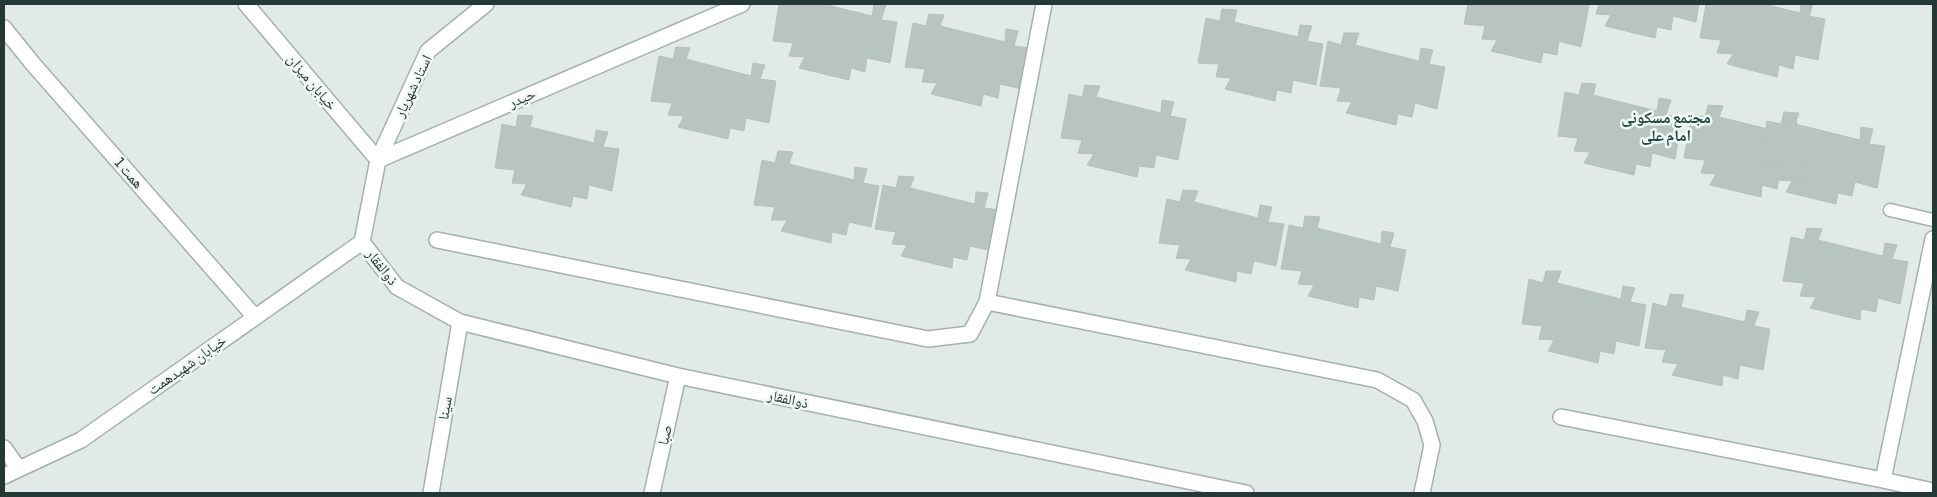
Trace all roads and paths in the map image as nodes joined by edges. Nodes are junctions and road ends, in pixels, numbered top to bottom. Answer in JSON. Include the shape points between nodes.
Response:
{"nodes":[{"id":1,"x":246,"y":4,"type":"edge"},
{"id":2,"x":486,"y":4,"type":"edge"},
{"id":3,"x":742,"y":4,"type":"edge"},
{"id":4,"x":1044,"y":4,"type":"edge"},
{"id":5,"x":4,"y":28,"type":"edge"},
{"id":6,"x":378,"y":160,"type":"junction"},
{"id":7,"x":1890,"y":210,"type":"dead end"},
{"id":8,"x":1933,"y":220,"type":"edge"},
{"id":9,"x":1933,"y":239,"type":"edge"},
{"id":10,"x":437,"y":240,"type":"dead end"},
{"id":11,"x":362,"y":242,"type":"junction"},
{"id":12,"x":987,"y":302,"type":"junction"},
{"id":13,"x":255,"y":317,"type":"junction"},
{"id":14,"x":460,"y":322,"type":"junction"},
{"id":15,"x":678,"y":376,"type":"junction"},
{"id":16,"x":1561,"y":417,"type":"dead end"},
{"id":17,"x":4,"y":448,"type":"edge"},
{"id":18,"x":20,"y":468,"type":"junction"},
{"id":19,"x":4,"y":476,"type":"edge"},
{"id":20,"x":1883,"y":480,"type":"junction"},
{"id":21,"x":1933,"y":491,"type":"edge"},
{"id":22,"x":431,"y":493,"type":"edge"},
{"id":23,"x":652,"y":493,"type":"edge"},
{"id":24,"x":1246,"y":493,"type":"edge"},
{"id":25,"x":1422,"y":493,"type":"edge"}],
"edges":[{"from":1,"to":6,"type":"street","name":"خیابان میزان"},
{"from":2,"to":6,"type":"street","name":"استاد شهریار","via":[[428,51]]},
{"from":3,"to":6,"type":"street","name":"حیدر"},
{"from":4,"to":12,"type":"street"},
{"from":5,"to":13,"type":"street","name":"همت 1"},
{"from":6,"to":11,"type":"street"},
{"from":7,"to":8,"type":"lane"},
{"from":9,"to":20,"type":"street"},
{"from":10,"to":12,"type":"street","via":[[928,339],[970,334]]},
{"from":11,"to":13,"type":"street","name":"خیابان شهیدهمت"},
{"from":11,"to":14,"type":"street","name":"ذوالفقار","via":[[397,287]]},
{"from":12,"to":25,"type":"street","via":[[1378,380],[1413,400],[1425,421],[1432,445]]},
{"from":13,"to":18,"type":"street","name":"خیابان شهیدهمت","via":[[81,440]]},
{"from":14,"to":15,"type":"street","name":"ذوالفقار"},
{"from":14,"to":22,"type":"street","name":"سینا"},
{"from":15,"to":23,"type":"street","name":"صبا"},
{"from":15,"to":24,"type":"street","name":"ذوالفقار"},
{"from":16,"to":20,"type":"street"},
{"from":17,"to":18,"type":"street"},
{"from":18,"to":19,"type":"street","name":"خیابان شهیدهمت"},
{"from":20,"to":21,"type":"street"}]}
